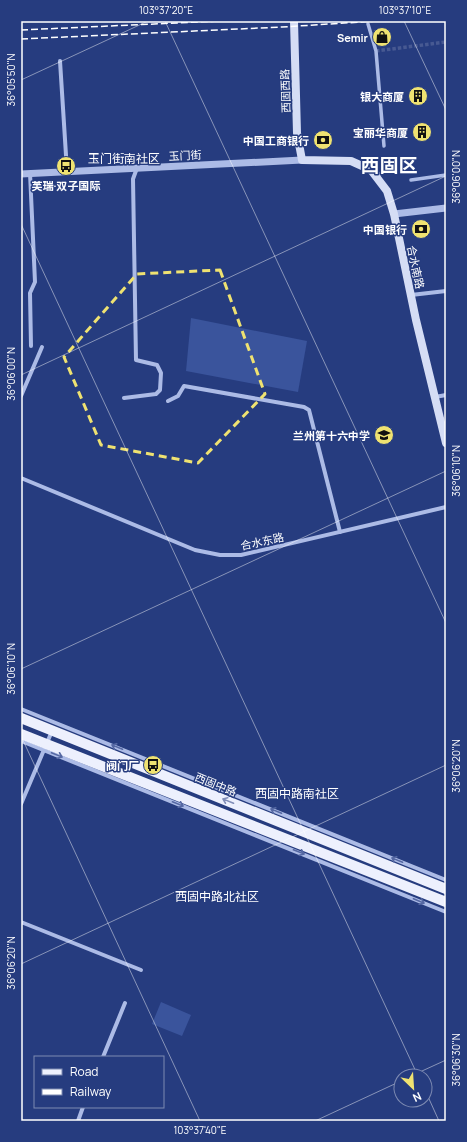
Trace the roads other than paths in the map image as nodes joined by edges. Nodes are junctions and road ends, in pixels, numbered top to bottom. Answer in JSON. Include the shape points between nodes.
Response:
{"nodes":[{"id":1,"x":294,"y":21,"type":"edge"},
{"id":2,"x":368,"y":24,"type":"dead end"},
{"id":3,"x":60,"y":61,"type":"dead end"},
{"id":4,"x":384,"y":146,"type":"dead end"},
{"id":5,"x":302,"y":160,"type":"junction"},
{"id":6,"x":137,"y":168,"type":"junction"},
{"id":7,"x":67,"y":171,"type":"junction"},
{"id":8,"x":30,"y":173,"type":"junction"},
{"id":9,"x":21,"y":174,"type":"edge"},
{"id":10,"x":446,"y":175,"type":"edge"},
{"id":11,"x":411,"y":180,"type":"dead end"},
{"id":12,"x":446,"y":208,"type":"edge"},
{"id":13,"x":394,"y":214,"type":"junction"},
{"id":14,"x":446,"y":291,"type":"edge"},
{"id":15,"x":410,"y":295,"type":"junction"},
{"id":16,"x":31,"y":346,"type":"dead end"},
{"id":17,"x":42,"y":347,"type":"dead end"},
{"id":18,"x":446,"y":395,"type":"edge"},
{"id":19,"x":21,"y":396,"type":"edge"},
{"id":20,"x":435,"y":397,"type":"junction"},
{"id":21,"x":124,"y":398,"type":"dead end"},
{"id":22,"x":168,"y":401,"type":"dead end"},
{"id":23,"x":446,"y":443,"type":"edge"},
{"id":24,"x":21,"y":478,"type":"edge"},
{"id":25,"x":446,"y":507,"type":"edge"},
{"id":26,"x":340,"y":532,"type":"junction"},
{"id":27,"x":21,"y":710,"type":"edge"},
{"id":28,"x":21,"y":718,"type":"edge"},
{"id":29,"x":53,"y":727,"type":"junction"},
{"id":30,"x":21,"y":734,"type":"edge"},
{"id":31,"x":21,"y":741,"type":"edge"},
{"id":32,"x":45,"y":747,"type":"junction"},
{"id":33,"x":21,"y":804,"type":"edge"},
{"id":34,"x":348,"y":850,"type":"junction"},
{"id":35,"x":343,"y":862,"type":"junction"},
{"id":36,"x":446,"y":880,"type":"edge"},
{"id":37,"x":446,"y":889,"type":"edge"},
{"id":38,"x":446,"y":902,"type":"edge"},
{"id":39,"x":446,"y":912,"type":"edge"},
{"id":40,"x":21,"y":922,"type":"edge"},
{"id":41,"x":141,"y":970,"type":"dead end"},
{"id":42,"x":125,"y":1003,"type":"dead end"},
{"id":43,"x":103,"y":1056,"type":"edge"},
{"id":44,"x":83,"y":1108,"type":"edge"},
{"id":45,"x":78,"y":1121,"type":"edge"}],
"edges":[{"from":1,"to":5,"type":"main road","name":"西固西路","via":[[297,133]]},
{"from":2,"to":4,"type":"street","via":[[376,51]]},
{"from":3,"to":7,"type":"street"},
{"from":5,"to":6,"type":"street","name":"玉门街"},
{"from":5,"to":13,"type":"main road","name":"合水南路","via":[[351,161],[364,166],[379,175]]},
{"from":6,"to":7,"type":"street","name":"玉门街"},
{"from":6,"to":21,"type":"street","via":[[133,179],[136,360],[157,365],[161,373],[160,390],[156,394]]},
{"from":7,"to":8,"type":"street","name":"玉门街"},
{"from":8,"to":9,"type":"street","name":"玉门街"},
{"from":8,"to":16,"type":"street","via":[[35,282],[30,293]]},
{"from":10,"to":11,"type":"street"},
{"from":12,"to":13,"type":"street"},
{"from":13,"to":15,"type":"main road","name":"合水南路"},
{"from":14,"to":15,"type":"street"},
{"from":15,"to":20,"type":"main road","name":"合水南路"},
{"from":17,"to":19,"type":"street"},
{"from":18,"to":20,"type":"street"},
{"from":20,"to":23,"type":"main road","name":"合水南路"},
{"from":22,"to":26,"type":"street","via":[[178,396],[184,386],[304,407],[309,410]]},
{"from":24,"to":26,"type":"street","name":"合水东路","via":[[207,553],[241,555]]},
{"from":25,"to":26,"type":"street","name":"合水东路"},
{"from":27,"to":29,"type":"street"},
{"from":28,"to":29,"type":"main road","name":"西固中路"},
{"from":29,"to":32,"type":"street"},
{"from":34,"to":29,"type":"main road","name":"西固中路","one_way":true},
{"from":36,"to":29,"type":"street","one_way":true},
{"from":30,"to":32,"type":"main road"},
{"from":31,"to":32,"type":"street"},
{"from":32,"to":33,"type":"street"},
{"from":32,"to":35,"type":"main road"},
{"from":32,"to":39,"type":"street","one_way":true},
{"from":34,"to":35,"type":"main road"},
{"from":34,"to":37,"type":"main road","name":"西固中路"},
{"from":35,"to":38,"type":"main road"},
{"from":40,"to":41,"type":"street"},
{"from":42,"to":43,"type":"street"},
{"from":44,"to":45,"type":"street"}]}
